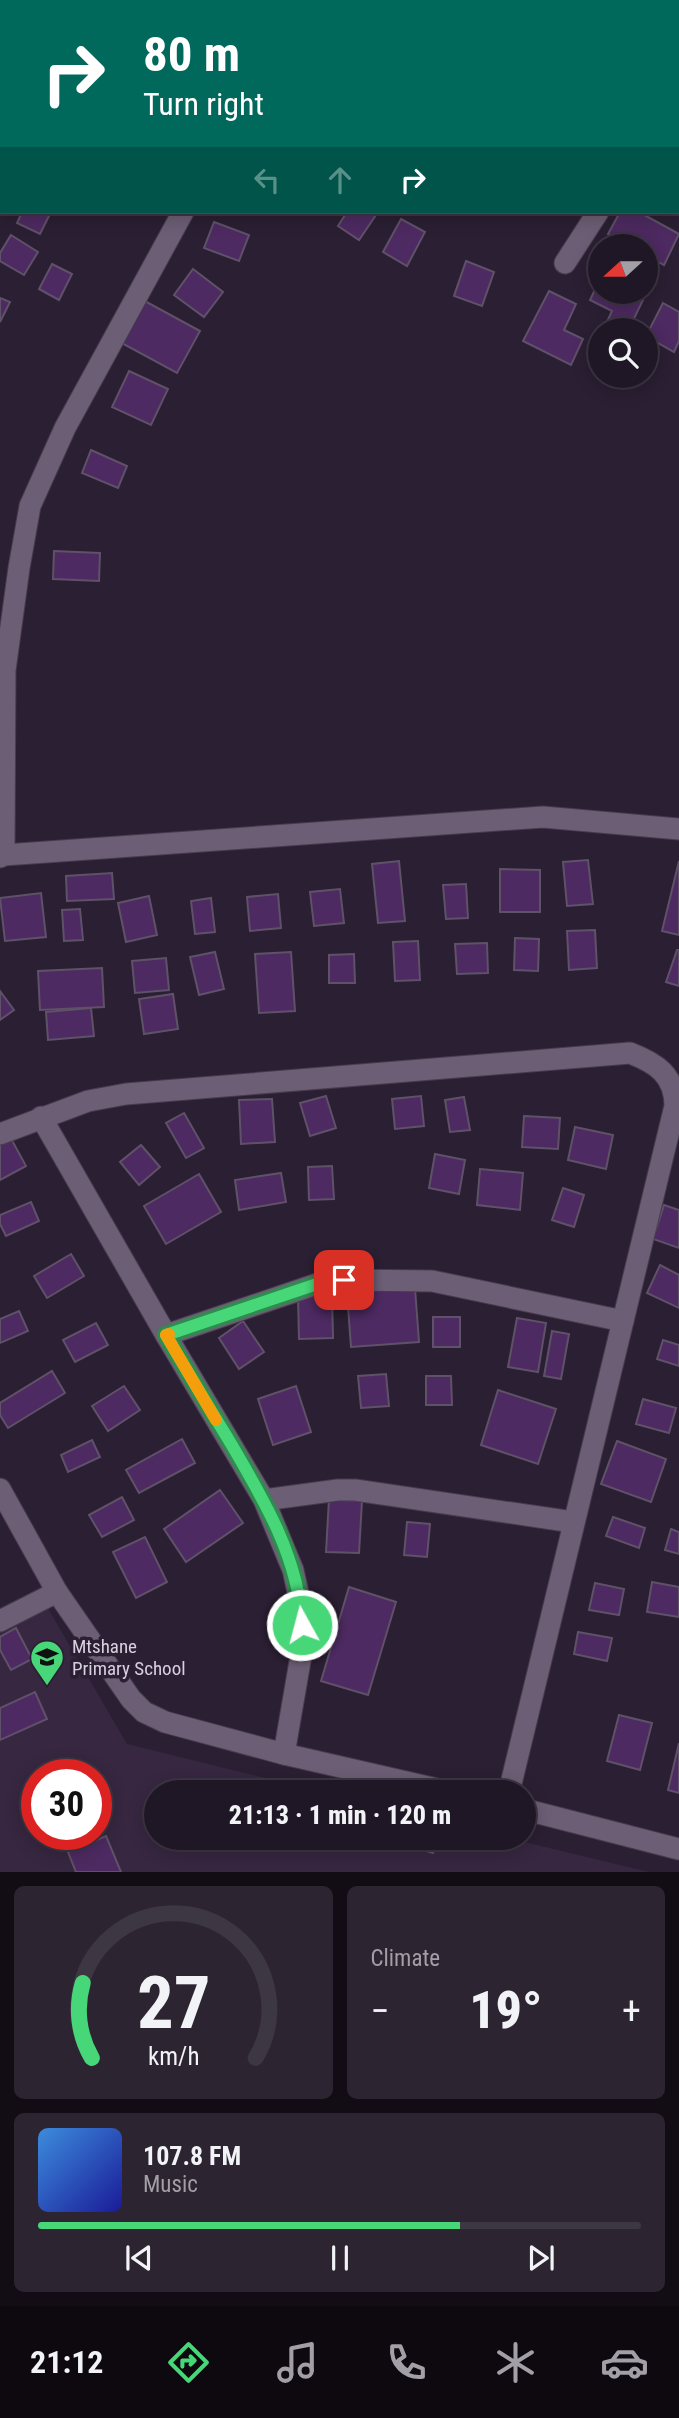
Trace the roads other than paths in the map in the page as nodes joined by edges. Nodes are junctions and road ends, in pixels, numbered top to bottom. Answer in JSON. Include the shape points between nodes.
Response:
{"nodes":[{"id":1,"x":182,"y":214,"type":"edge"},
{"id":2,"x":597,"y":214,"type":"edge"},
{"id":3,"x":565,"y":263,"type":"dead end"},
{"id":4,"x":679,"y":829,"type":"edge"},
{"id":5,"x":2,"y":856,"type":"edge"},
{"id":6,"x":41,"y":1117,"type":"junction"},
{"id":7,"x":0,"y":1134,"type":"edge"},
{"id":8,"x":623,"y":1321,"type":"junction"},
{"id":9,"x":166,"y":1335,"type":"junction"},
{"id":10,"x":0,"y":1489,"type":"edge"},
{"id":11,"x":264,"y":1500,"type":"junction"},
{"id":12,"x":573,"y":1522,"type":"junction"},
{"id":13,"x":57,"y":1592,"type":"junction"},
{"id":14,"x":0,"y":1621,"type":"edge"},
{"id":15,"x":284,"y":1754,"type":"junction"},
{"id":16,"x":398,"y":1780,"type":"edge"},
{"id":17,"x":512,"y":1780,"type":"edge"},
{"id":18,"x":536,"y":1812,"type":"edge"},
{"id":19,"x":679,"y":1849,"type":"edge"}],
"edges":[{"from":1,"to":5,"type":"street","via":[[65,428],[30,506],[5,670]]},
{"from":2,"to":3,"type":"street"},
{"from":4,"to":5,"type":"street","via":[[543,817]]},
{"from":6,"to":7,"type":"street"},
{"from":6,"to":8,"type":"street","via":[[126,1094],[630,1053],[661,1069],[675,1090],[675,1106]]},
{"from":6,"to":9,"type":"street"},
{"from":8,"to":9,"type":"street","via":[[432,1281],[344,1280],[320,1283]]},
{"from":8,"to":12,"type":"street"},
{"from":9,"to":11,"type":"street"},
{"from":10,"to":13,"type":"street"},
{"from":11,"to":12,"type":"street","via":[[355,1490]]},
{"from":11,"to":15,"type":"street","via":[[293,1570],[301,1606],[303,1644]]},
{"from":12,"to":17,"type":"street"},
{"from":13,"to":14,"type":"street"},
{"from":13,"to":15,"type":"street","via":[[144,1712],[165,1722]]},
{"from":15,"to":16,"type":"street"},
{"from":18,"to":19,"type":"street"}]}
